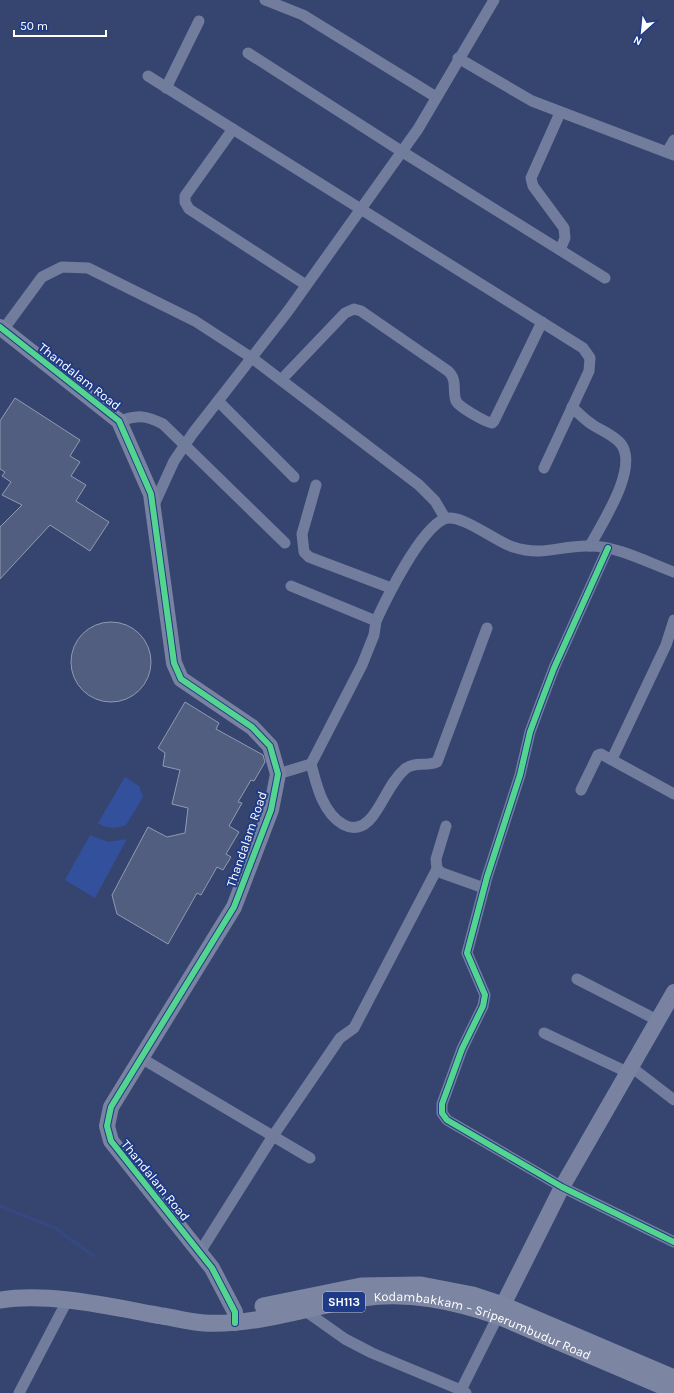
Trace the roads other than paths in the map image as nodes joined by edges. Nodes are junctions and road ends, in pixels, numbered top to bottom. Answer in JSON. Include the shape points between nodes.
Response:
{"nodes":[{"id":1,"x":265,"y":0,"type":"edge"},
{"id":2,"x":494,"y":0,"type":"edge"},
{"id":3,"x":199,"y":21,"type":"dead end"},
{"id":4,"x":248,"y":53,"type":"dead end"},
{"id":5,"x":458,"y":58,"type":"junction"},
{"id":6,"x":148,"y":76,"type":"dead end"},
{"id":7,"x":166,"y":88,"type":"junction"},
{"id":8,"x":436,"y":97,"type":"junction"},
{"id":9,"x":560,"y":112,"type":"junction"},
{"id":10,"x":233,"y":130,"type":"junction"},
{"id":11,"x":674,"y":140,"type":"edge"},
{"id":12,"x":401,"y":151,"type":"junction"},
{"id":13,"x":671,"y":153,"type":"edge"},
{"id":14,"x":360,"y":209,"type":"junction"},
{"id":15,"x":560,"y":250,"type":"junction"},
{"id":16,"x":605,"y":278,"type":"dead end"},
{"id":17,"x":306,"y":285,"type":"junction"},
{"id":18,"x":542,"y":322,"type":"junction"},
{"id":19,"x":2,"y":329,"type":"edge"},
{"id":20,"x":252,"y":358,"type":"junction"},
{"id":21,"x":281,"y":380,"type":"junction"},
{"id":22,"x":218,"y":401,"type":"junction"},
{"id":23,"x":572,"y":407,"type":"junction"},
{"id":24,"x":119,"y":420,"type":"junction"},
{"id":25,"x":185,"y":445,"type":"junction"},
{"id":26,"x":544,"y":468,"type":"dead end"},
{"id":27,"x":294,"y":477,"type":"dead end"},
{"id":28,"x":316,"y":485,"type":"dead end"},
{"id":29,"x":152,"y":508,"type":"junction"},
{"id":30,"x":445,"y":518,"type":"junction"},
{"id":31,"x":285,"y":543,"type":"dead end"},
{"id":32,"x":590,"y":546,"type":"junction"},
{"id":33,"x":608,"y":548,"type":"junction"},
{"id":34,"x":674,"y":572,"type":"edge"},
{"id":35,"x":291,"y":586,"type":"dead end"},
{"id":36,"x":391,"y":588,"type":"junction"},
{"id":37,"x":674,"y":620,"type":"edge"},
{"id":38,"x":376,"y":621,"type":"junction"},
{"id":39,"x":487,"y":628,"type":"dead end"},
{"id":40,"x":612,"y":759,"type":"junction"},
{"id":41,"x":311,"y":764,"type":"junction"},
{"id":42,"x":278,"y":774,"type":"junction"},
{"id":43,"x":581,"y":790,"type":"dead end"},
{"id":44,"x":674,"y":794,"type":"edge"},
{"id":45,"x":446,"y":826,"type":"dead end"},
{"id":46,"x":437,"y":869,"type":"junction"},
{"id":47,"x":484,"y":888,"type":"junction"},
{"id":48,"x":577,"y":979,"type":"dead end"},
{"id":49,"x":674,"y":992,"type":"edge"},
{"id":50,"x":657,"y":1020,"type":"junction"},
{"id":51,"x":544,"y":1033,"type":"dead end"},
{"id":52,"x":141,"y":1058,"type":"junction"},
{"id":53,"x":628,"y":1069,"type":"junction"},
{"id":54,"x":674,"y":1100,"type":"edge"},
{"id":55,"x":273,"y":1136,"type":"junction"},
{"id":56,"x":310,"y":1158,"type":"dead end"},
{"id":57,"x":562,"y":1187,"type":"junction"},
{"id":58,"x":674,"y":1242,"type":"edge"},
{"id":59,"x":200,"y":1252,"type":"junction"},
{"id":60,"x":0,"y":1289,"type":"edge"},
{"id":61,"x":0,"y":1300,"type":"edge"},
{"id":62,"x":66,"y":1300,"type":"junction"},
{"id":63,"x":304,"y":1310,"type":"junction"},
{"id":64,"x":501,"y":1311,"type":"junction"},
{"id":65,"x":235,"y":1318,"type":"junction"},
{"id":66,"x":674,"y":1378,"type":"edge"},
{"id":67,"x":462,"y":1392,"type":"edge"},
{"id":68,"x":674,"y":1392,"type":"edge"},
{"id":69,"x":19,"y":1393,"type":"edge"}],
"edges":[{"from":1,"to":8,"type":"street","via":[[314,21]]},
{"from":2,"to":5,"type":"street"},
{"from":3,"to":7,"type":"street"},
{"from":4,"to":12,"type":"street"},
{"from":5,"to":8,"type":"street"},
{"from":5,"to":9,"type":"street","via":[[532,101]]},
{"from":6,"to":7,"type":"street"},
{"from":7,"to":10,"type":"street"},
{"from":8,"to":12,"type":"street","via":[[418,129]]},
{"from":9,"to":13,"type":"street"},
{"from":9,"to":15,"type":"street","via":[[531,178],[533,186],[564,228],[565,238]]},
{"from":10,"to":14,"type":"street"},
{"from":10,"to":17,"type":"street","via":[[185,196],[185,202],[189,209]]},
{"from":11,"to":13,"type":"street"},
{"from":12,"to":14,"type":"street"},
{"from":12,"to":15,"type":"street"},
{"from":14,"to":17,"type":"street"},
{"from":14,"to":18,"type":"street"},
{"from":15,"to":16,"type":"street"},
{"from":17,"to":20,"type":"street"},
{"from":18,"to":21,"type":"street","via":[[492,423],[461,407],[457,402],[455,380],[452,375],[361,311],[354,309],[345,312]]},
{"from":18,"to":23,"type":"street","via":[[584,348],[590,358],[589,371]]},
{"from":19,"to":20,"type":"street","via":[[42,277],[62,267],[88,268],[195,321]]},
{"from":19,"to":24,"type":"street","name":"Thandalam Road"},
{"from":20,"to":21,"type":"street"},
{"from":20,"to":22,"type":"street"},
{"from":21,"to":30,"type":"street","via":[[419,485],[435,500]]},
{"from":22,"to":25,"type":"street"},
{"from":22,"to":27,"type":"street"},
{"from":23,"to":26,"type":"street"},
{"from":23,"to":32,"type":"street","via":[[592,425],[621,444],[627,456],[625,473],[616,496]]},
{"from":24,"to":25,"type":"street","via":[[136,416],[148,417],[163,424]]},
{"from":24,"to":29,"type":"street","name":"Thandalam Road","via":[[151,494]]},
{"from":25,"to":29,"type":"street","via":[[174,461]]},
{"from":25,"to":31,"type":"street"},
{"from":28,"to":36,"type":"street","via":[[302,534],[304,552],[309,557]]},
{"from":29,"to":42,"type":"street","name":"Thandalam Road","via":[[174,663],[181,679],[252,727],[270,746]]},
{"from":30,"to":32,"type":"street","via":[[458,519],[510,547],[528,551],[543,552]]},
{"from":30,"to":36,"type":"street","via":[[432,527]]},
{"from":32,"to":33,"type":"street"},
{"from":33,"to":34,"type":"street"},
{"from":33,"to":47,"type":"street","via":[[554,668],[530,732],[520,775]]},
{"from":35,"to":38,"type":"street"},
{"from":36,"to":38,"type":"street"},
{"from":37,"to":40,"type":"street","via":[[666,645]]},
{"from":38,"to":41,"type":"street","via":[[374,635],[362,665]]},
{"from":39,"to":41,"type":"street","via":[[437,762],[430,766],[416,764],[406,768],[394,781],[372,818],[362,827],[351,828],[337,821],[322,799]]},
{"from":40,"to":43,"type":"street","via":[[604,754],[598,755]]},
{"from":40,"to":44,"type":"street"},
{"from":41,"to":42,"type":"street"},
{"from":42,"to":52,"type":"street","name":"Thandalam Road","via":[[270,810],[234,907]]},
{"from":45,"to":46,"type":"street","via":[[436,859]]},
{"from":46,"to":47,"type":"street"},
{"from":46,"to":55,"type":"street","via":[[354,1028],[340,1038]]},
{"from":47,"to":57,"type":"street","via":[[467,953],[485,995],[484,1006],[462,1049],[442,1104],[442,1113],[447,1120]]},
{"from":48,"to":50,"type":"street"},
{"from":49,"to":50,"type":"street"},
{"from":50,"to":53,"type":"street"},
{"from":51,"to":53,"type":"street"},
{"from":52,"to":55,"type":"street"},
{"from":52,"to":59,"type":"street","name":"Thandalam Road","via":[[111,1107],[106,1126],[111,1141]]},
{"from":53,"to":54,"type":"street"},
{"from":53,"to":57,"type":"street"},
{"from":55,"to":56,"type":"street"},
{"from":55,"to":59,"type":"street"},
{"from":57,"to":58,"type":"street"},
{"from":57,"to":64,"type":"street"},
{"from":59,"to":65,"type":"street","name":"Thandalam Road","via":[[212,1268]]},
{"from":60,"to":65,"type":"main road","name":"Kodambakkam – Sriperumbudur Road","number":"SH113","via":[[16,1286],[83,1291]]},
{"from":61,"to":62,"type":"main road","name":"Kodambakkam – Sriperumbudur Road","number":"SH113","via":[[16,1297]]},
{"from":62,"to":65,"type":"main road","name":"Kodambakkam – Sriperumbudur Road","number":"SH113","via":[[202,1323]]},
{"from":62,"to":69,"type":"street"},
{"from":63,"to":64,"type":"main road","name":"Kodambakkam – Sriperumbudur Road","number":"SH113","via":[[363,1298],[420,1296]]},
{"from":63,"to":65,"type":"main road","name":"Kodambakkam – Sriperumbudur Road","number":"SH113"},
{"from":63,"to":67,"type":"street","via":[[372,1353]]},
{"from":64,"to":65,"type":"main road","name":"Kodambakkam – Sriperumbudur Road","number":"SH113","via":[[472,1295],[421,1284],[390,1284],[361,1286]]},
{"from":64,"to":66,"type":"main road","name":"Kodambakkam – Sriperumbudur Road","number":"SH113"},
{"from":64,"to":67,"type":"street"},
{"from":64,"to":68,"type":"main road","name":"Kodambakkam – Sriperumbudur Road","number":"SH113"}]}
